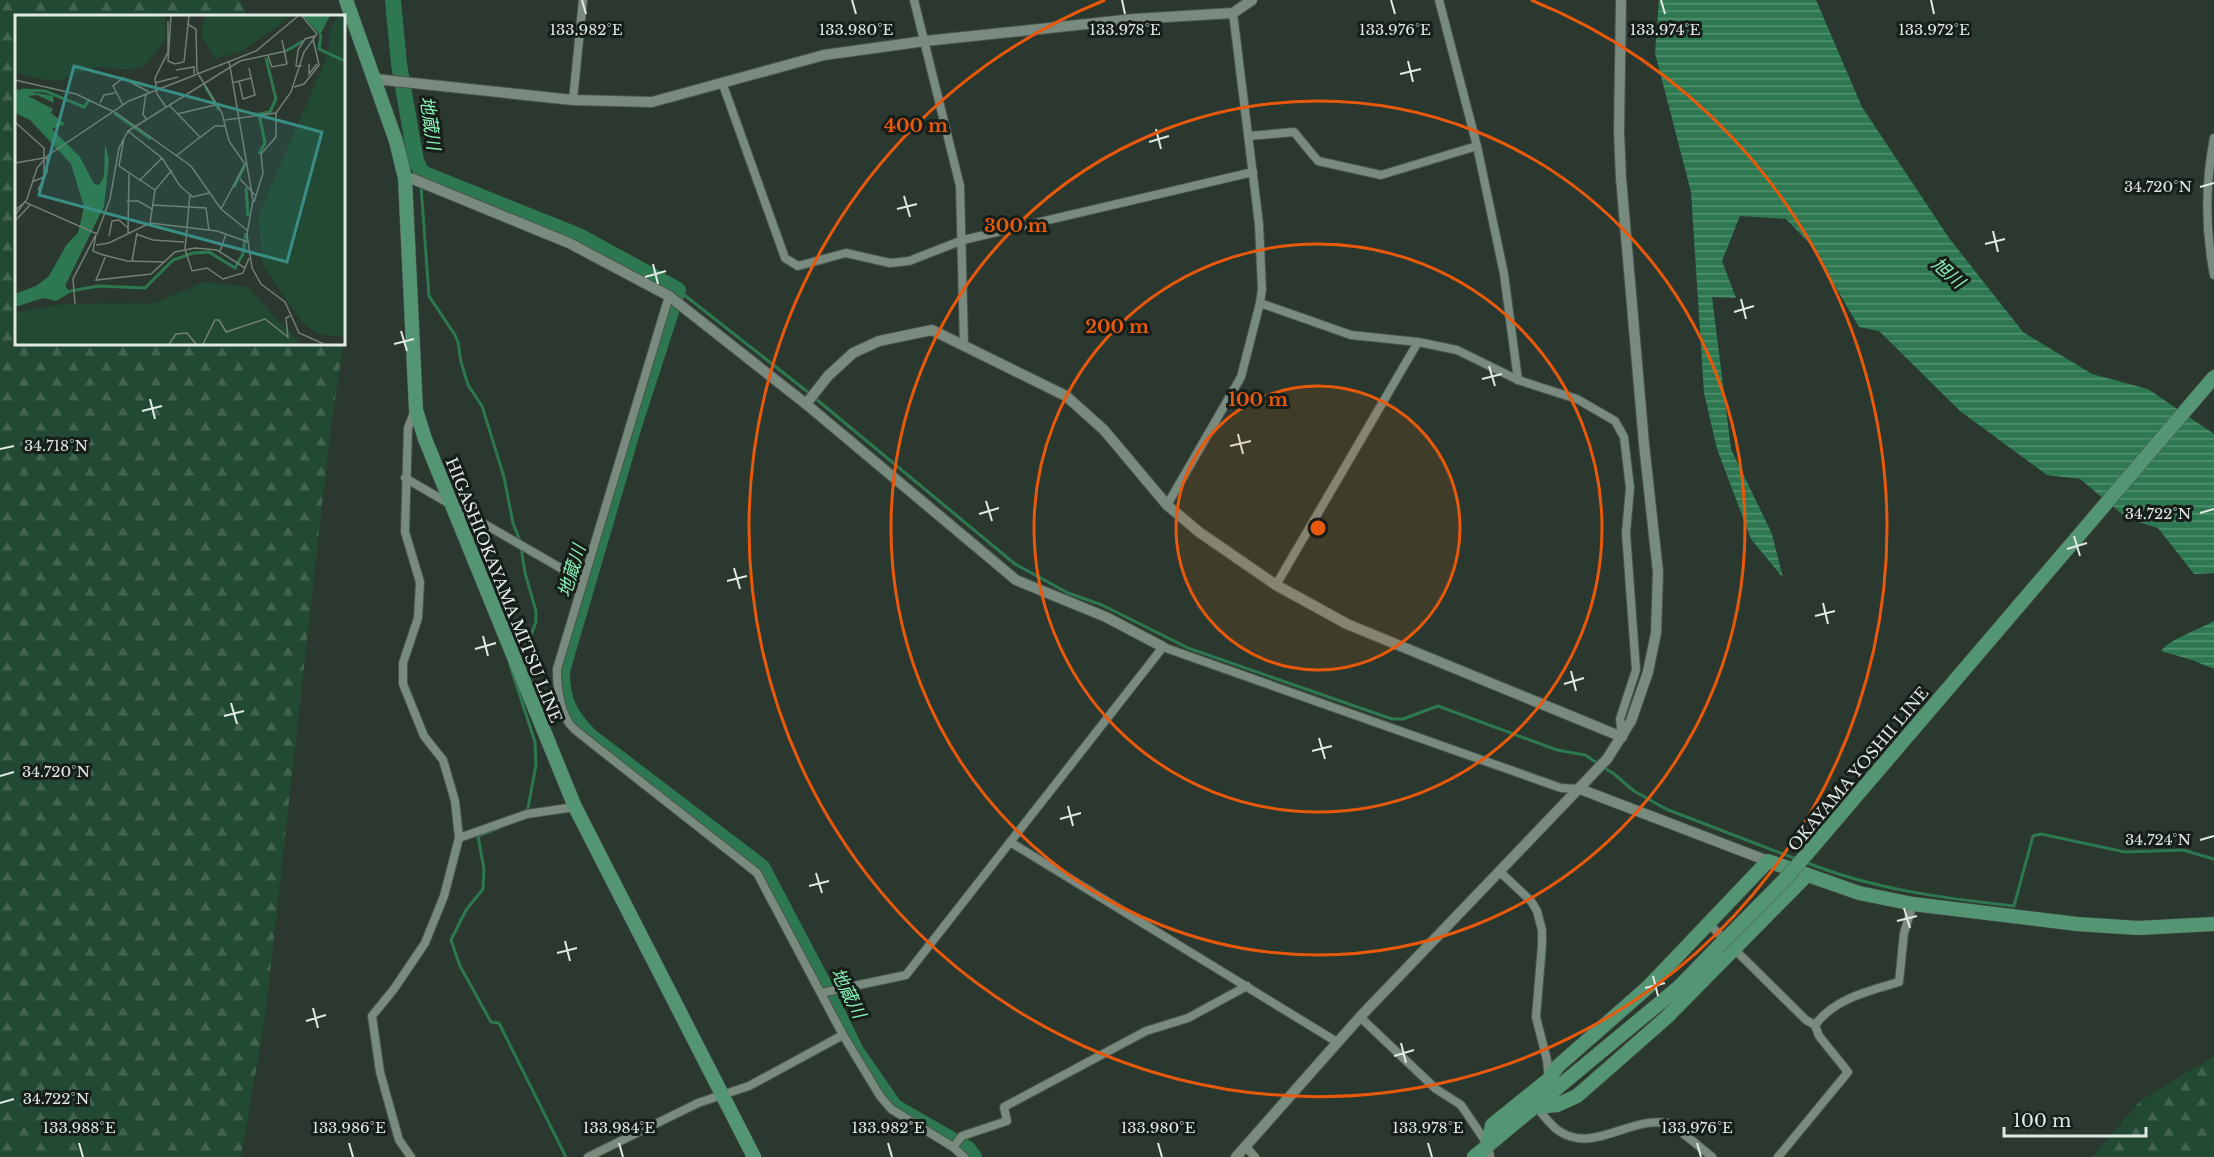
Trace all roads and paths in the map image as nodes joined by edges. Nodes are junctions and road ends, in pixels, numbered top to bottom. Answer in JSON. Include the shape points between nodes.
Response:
{"nodes":[{"id":1,"x":346,"y":0,"type":"edge"},
{"id":2,"x":583,"y":0,"type":"edge"},
{"id":3,"x":914,"y":0,"type":"edge"},
{"id":4,"x":1252,"y":0,"type":"edge"},
{"id":5,"x":1438,"y":0,"type":"edge"},
{"id":6,"x":1621,"y":0,"type":"edge"},
{"id":7,"x":1233,"y":13,"type":"junction"},
{"id":8,"x":925,"y":41,"type":"junction"},
{"id":9,"x":375,"y":79,"type":"junction"},
{"id":10,"x":722,"y":82,"type":"junction"},
{"id":11,"x":573,"y":100,"type":"junction"},
{"id":12,"x":1249,"y":136,"type":"junction"},
{"id":13,"x":2214,"y":138,"type":"edge"},
{"id":14,"x":1477,"y":146,"type":"junction"},
{"id":15,"x":1253,"y":172,"type":"junction"},
{"id":16,"x":405,"y":178,"type":"junction"},
{"id":17,"x":963,"y":240,"type":"junction"},
{"id":18,"x":2214,"y":275,"type":"edge"},
{"id":19,"x":669,"y":296,"type":"junction"},
{"id":20,"x":1260,"y":303,"type":"junction"},
{"id":21,"x":1418,"y":342,"type":"junction"},
{"id":22,"x":964,"y":345,"type":"junction"},
{"id":23,"x":2214,"y":377,"type":"edge"},
{"id":24,"x":1518,"y":380,"type":"junction"},
{"id":25,"x":806,"y":404,"type":"junction"},
{"id":26,"x":416,"y":410,"type":"junction"},
{"id":27,"x":405,"y":478,"type":"junction"},
{"id":28,"x":453,"y":505,"type":"junction"},
{"id":29,"x":1167,"y":506,"type":"junction"},
{"id":30,"x":583,"y":581,"type":"junction"},
{"id":31,"x":1276,"y":585,"type":"junction"},
{"id":32,"x":1163,"y":647,"type":"junction"},
{"id":33,"x":1622,"y":737,"type":"junction"},
{"id":34,"x":1580,"y":789,"type":"junction"},
{"id":35,"x":575,"y":807,"type":"junction"},
{"id":36,"x":459,"y":838,"type":"junction"},
{"id":37,"x":1010,"y":842,"type":"junction"},
{"id":38,"x":1768,"y":861,"type":"junction"},
{"id":39,"x":1498,"y":871,"type":"junction"},
{"id":40,"x":1807,"y":875,"type":"junction"},
{"id":41,"x":1913,"y":904,"type":"junction"},
{"id":42,"x":1709,"y":924,"type":"junction"},
{"id":43,"x":2214,"y":924,"type":"edge"},
{"id":44,"x":1736,"y":949,"type":"junction"},
{"id":45,"x":1247,"y":986,"type":"junction"},
{"id":46,"x":821,"y":993,"type":"junction"},
{"id":47,"x":1360,"y":1017,"type":"junction"},
{"id":48,"x":1815,"y":1025,"type":"junction"},
{"id":49,"x":843,"y":1035,"type":"junction"},
{"id":50,"x":1337,"y":1042,"type":"junction"},
{"id":51,"x":1553,"y":1084,"type":"junction"},
{"id":52,"x":722,"y":1095,"type":"junction"},
{"id":53,"x":1536,"y":1107,"type":"junction"},
{"id":54,"x":1245,"y":1146,"type":"junction"},
{"id":55,"x":953,"y":1147,"type":"junction"},
{"id":56,"x":1489,"y":1151,"type":"edge"},
{"id":57,"x":411,"y":1157,"type":"edge"},
{"id":58,"x":588,"y":1157,"type":"edge"},
{"id":59,"x":754,"y":1157,"type":"edge"},
{"id":60,"x":964,"y":1157,"type":"edge"},
{"id":61,"x":1236,"y":1157,"type":"edge"},
{"id":62,"x":1255,"y":1157,"type":"edge"},
{"id":63,"x":1472,"y":1157,"type":"edge"},
{"id":64,"x":1712,"y":1157,"type":"edge"},
{"id":65,"x":1778,"y":1157,"type":"edge"}],
"edges":[{"from":1,"to":9,"type":"main road","name":"HIGASHIOKAYAMA MITSU LINE"},
{"from":2,"to":11,"type":"street"},
{"from":3,"to":8,"type":"street"},
{"from":4,"to":7,"type":"street"},
{"from":5,"to":14,"type":"street"},
{"from":6,"to":33,"type":"street","via":[[1621,178],[1658,572],[1656,633],[1648,672]]},
{"from":7,"to":8,"type":"street"},
{"from":7,"to":12,"type":"street"},
{"from":8,"to":10,"type":"street","via":[[824,55]]},
{"from":8,"to":17,"type":"street","via":[[960,186]]},
{"from":9,"to":11,"type":"street"},
{"from":9,"to":16,"type":"main road","name":"HIGASHIOKAYAMA MITSU LINE"},
{"from":10,"to":11,"type":"street","via":[[652,102]]},
{"from":10,"to":17,"type":"street","via":[[785,258],[798,266],[846,253],[890,263],[909,261]]},
{"from":12,"to":14,"type":"street","via":[[1294,132],[1318,161],[1381,175]]},
{"from":12,"to":15,"type":"street"},
{"from":13,"to":18,"type":"street","via":[[2207,233]]},
{"from":14,"to":24,"type":"street","via":[[1504,274]]},
{"from":15,"to":17,"type":"street"},
{"from":15,"to":20,"type":"street","via":[[1260,224]]},
{"from":16,"to":19,"type":"street","via":[[570,243]]},
{"from":16,"to":26,"type":"main road","name":"HIGASHIOKAYAMA MITSU LINE"},
{"from":17,"to":22,"type":"street"},
{"from":19,"to":25,"type":"street"},
{"from":19,"to":30,"type":"street"},
{"from":20,"to":21,"type":"street","via":[[1351,335]]},
{"from":20,"to":29,"type":"street","via":[[1241,377]]},
{"from":21,"to":24,"type":"street","via":[[1457,350]]},
{"from":21,"to":31,"type":"street"},
{"from":22,"to":25,"type":"street","via":[[932,330],[879,341],[853,353]]},
{"from":22,"to":29,"type":"street","via":[[1066,396],[1104,430]]},
{"from":23,"to":51,"type":"main road","name":"OKAYAMA YOSHII LINE","bridge":true,"via":[[1788,876],[1679,987]]},
{"from":24,"to":33,"type":"street","via":[[1577,399],[1615,421],[1624,437],[1630,488],[1626,533],[1636,670],[1620,719]]},
{"from":25,"to":32,"type":"street","via":[[1016,580],[1106,617]]},
{"from":26,"to":27,"type":"street","via":[[408,428]]},
{"from":26,"to":28,"type":"main road","name":"HIGASHIOKAYAMA MITSU LINE"},
{"from":27,"to":28,"type":"street"},
{"from":27,"to":36,"type":"street","via":[[405,532],[420,582],[418,618],[403,663],[403,684],[424,736],[443,760],[455,801]]},
{"from":28,"to":30,"type":"street"},
{"from":28,"to":35,"type":"main road","name":"HIGASHIOKAYAMA MITSU LINE"},
{"from":29,"to":31,"type":"street"},
{"from":30,"to":46,"type":"street","via":[[557,669],[558,690],[569,723],[757,873]]},
{"from":31,"to":33,"type":"street","via":[[1347,624]]},
{"from":32,"to":34,"type":"street","via":[[1561,788]]},
{"from":32,"to":37,"type":"street"},
{"from":33,"to":34,"type":"street"},
{"from":34,"to":38,"type":"street"},
{"from":34,"to":39,"type":"street"},
{"from":35,"to":36,"type":"street","via":[[527,814]]},
{"from":35,"to":52,"type":"main road","name":"HIGASHIOKAYAMA MITSU LINE"},
{"from":36,"to":57,"type":"street","via":[[444,896],[425,943],[372,1016],[380,1072],[399,1140]]},
{"from":37,"to":45,"type":"street"},
{"from":37,"to":46,"type":"street","via":[[906,975]]},
{"from":38,"to":40,"type":"main road"},
{"from":38,"to":42,"type":"main road"},
{"from":39,"to":47,"type":"street"},
{"from":39,"to":51,"type":"street","via":[[1531,901],[1542,930],[1536,1017]]},
{"from":40,"to":41,"type":"main road","via":[[1859,893]]},
{"from":40,"to":44,"type":"main road"},
{"from":41,"to":43,"type":"main road","via":[[2077,924]]},
{"from":41,"to":48,"type":"street","via":[[1904,933],[1899,982],[1855,995],[1823,1014]]},
{"from":42,"to":44,"type":"street"},
{"from":42,"to":51,"type":"main road","via":[[1648,987],[1557,1066]]},
{"from":44,"to":48,"type":"street"},
{"from":44,"to":53,"type":"main road","via":[[1667,1017],[1577,1096],[1557,1105]]},
{"from":45,"to":50,"type":"street"},
{"from":45,"to":55,"type":"street","via":[[1188,1018],[1146,1031],[1004,1107],[1007,1121],[962,1136]]},
{"from":46,"to":49,"type":"street"},
{"from":47,"to":50,"type":"street"},
{"from":47,"to":56,"type":"street","via":[[1436,1089],[1461,1105]]},
{"from":48,"to":65,"type":"street","via":[[1819,1036],[1848,1072]]},
{"from":49,"to":52,"type":"street","via":[[749,1086]]},
{"from":49,"to":55,"type":"street","via":[[891,1109]]},
{"from":50,"to":54,"type":"street"},
{"from":51,"to":53,"type":"main road","name":"OKAYAMA YOSHII LINE"},
{"from":51,"to":56,"type":"main road","via":[[1492,1125]]},
{"from":52,"to":58,"type":"street"},
{"from":52,"to":59,"type":"main road","name":"HIGASHIOKAYAMA MITSU LINE"},
{"from":53,"to":56,"type":"main road","name":"OKAYAMA YOSHII LINE"},
{"from":53,"to":64,"type":"street","via":[[1559,1131],[1575,1137],[1592,1138],[1649,1123],[1669,1123]]},
{"from":54,"to":61,"type":"street"},
{"from":54,"to":62,"type":"street"},
{"from":55,"to":60,"type":"street"},
{"from":56,"to":63,"type":"main road","name":"OKAYAMA YOSHII LINE"}]}
